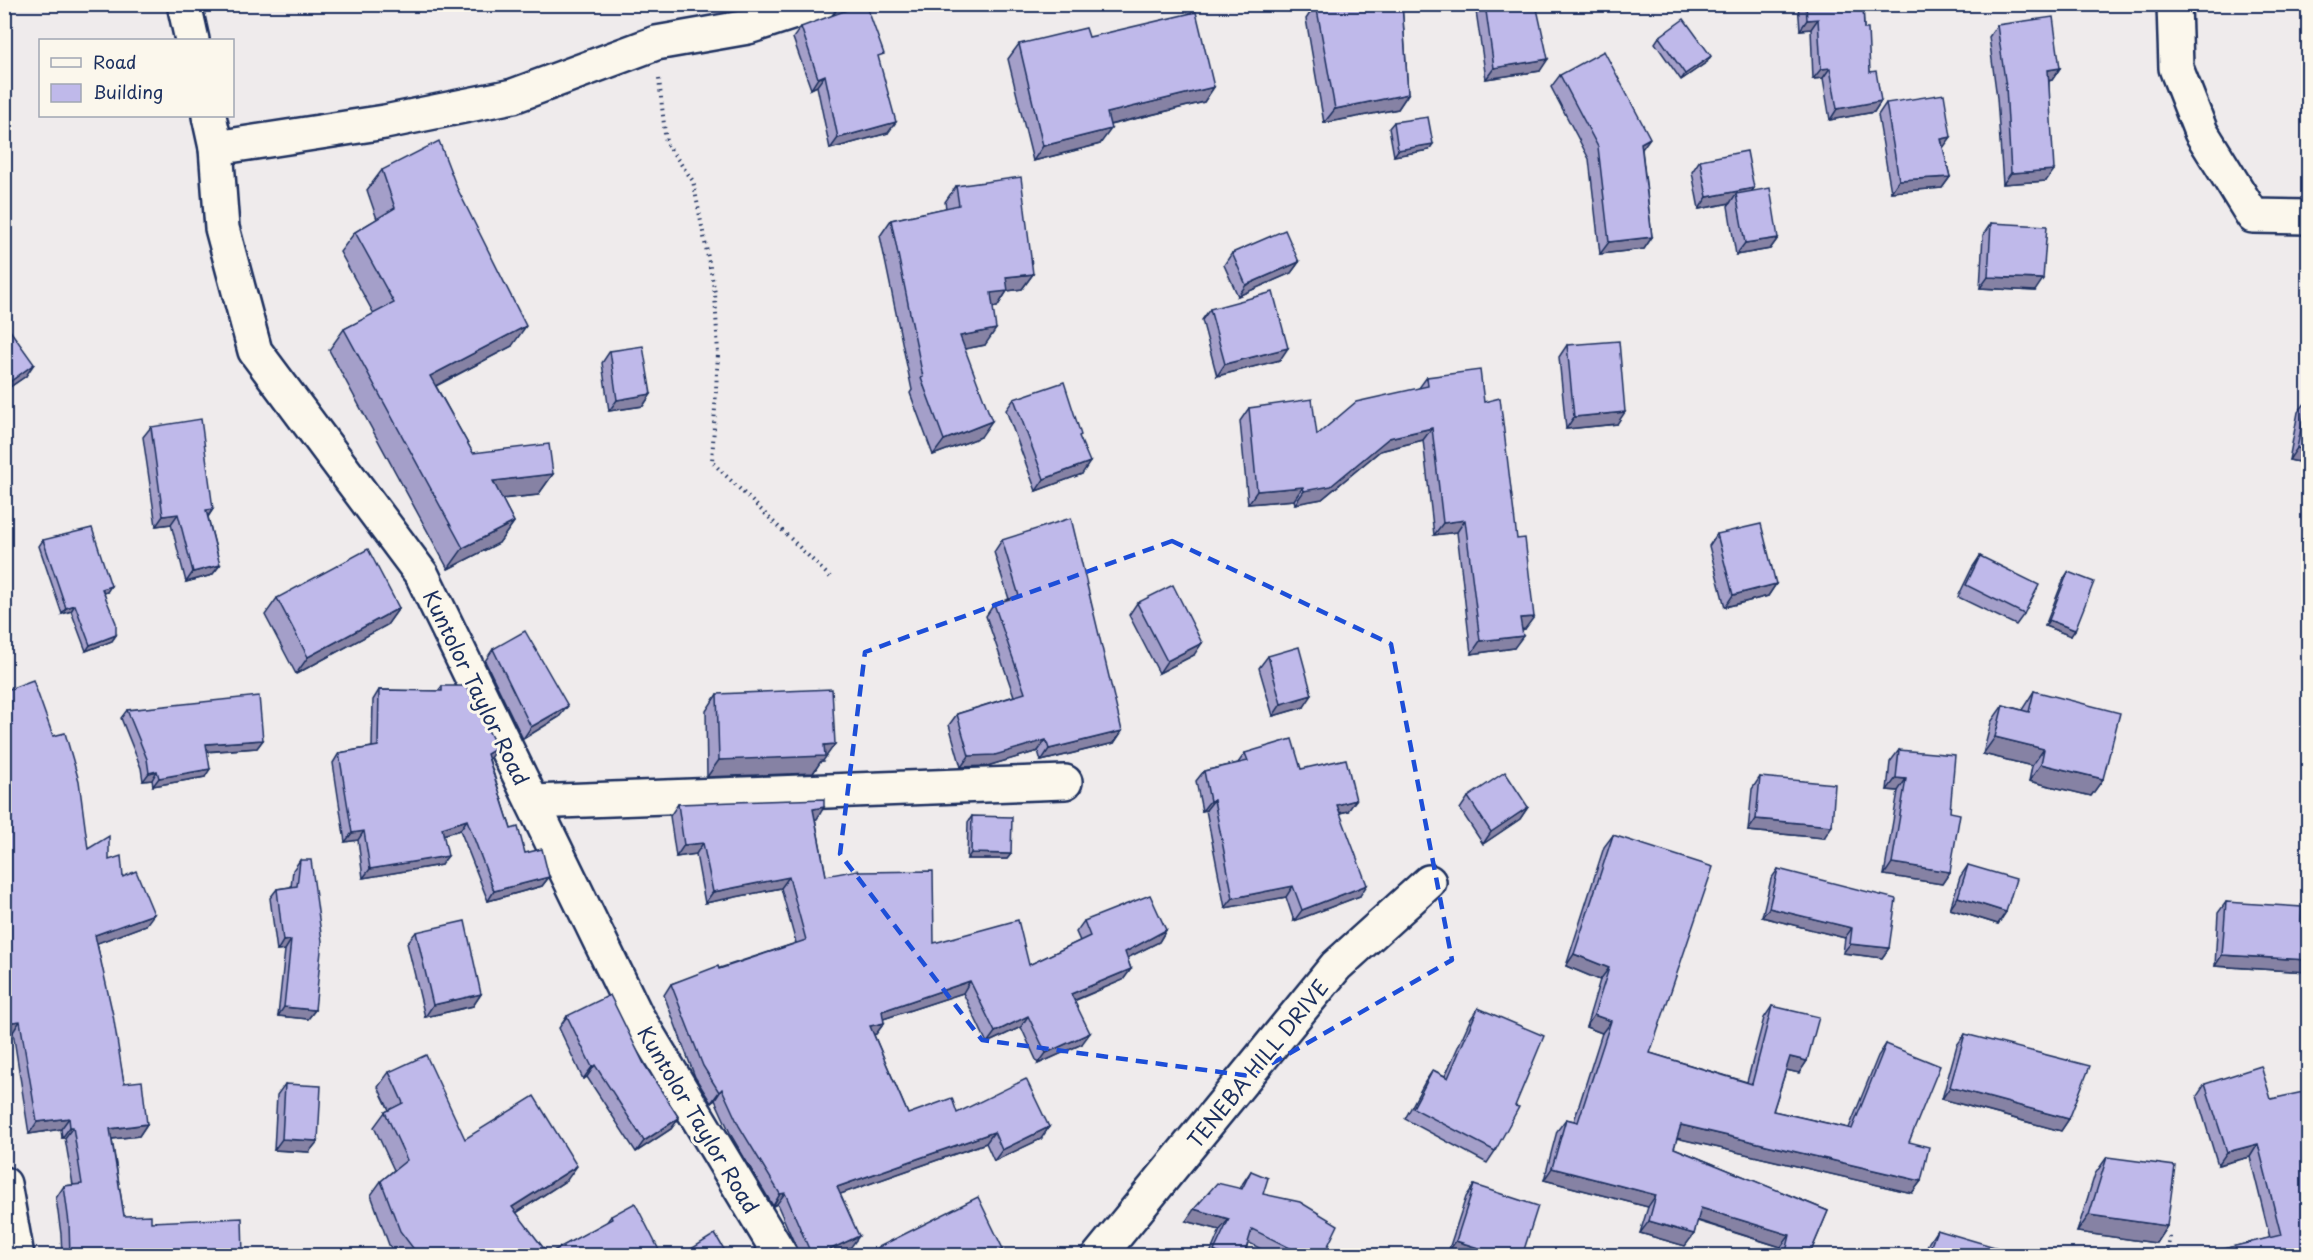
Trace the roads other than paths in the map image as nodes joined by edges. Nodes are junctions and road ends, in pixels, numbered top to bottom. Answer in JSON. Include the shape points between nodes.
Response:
{"nodes":[{"id":1,"x":184,"y":4,"type":"edge"},
{"id":2,"x":819,"y":4,"type":"edge"},
{"id":3,"x":2174,"y":4,"type":"edge"},
{"id":4,"x":192,"y":39,"type":"edge"},
{"id":5,"x":208,"y":117,"type":"edge"},
{"id":6,"x":216,"y":148,"type":"junction"},
{"id":7,"x":2308,"y":217,"type":"edge"},
{"id":8,"x":1065,"y":782,"type":"dead end"},
{"id":9,"x":533,"y":802,"type":"junction"},
{"id":10,"x":1429,"y":882,"type":"dead end"},
{"id":11,"x":4,"y":1184,"type":"edge"},
{"id":12,"x":17,"y":1256,"type":"edge"},
{"id":13,"x":781,"y":1256,"type":"edge"},
{"id":14,"x":1099,"y":1256,"type":"edge"}],
"edges":[{"from":1,"to":4,"type":"street"},
{"from":2,"to":6,"type":"street","via":[[748,27],[656,43],[513,96],[385,122]]},
{"from":3,"to":7,"type":"street","via":[[2176,68],[2201,132],[2253,216]]},
{"from":5,"to":6,"type":"street","name":"Kuntolor Taylor Road"},
{"from":6,"to":9,"type":"street","name":"Kuntolor Taylor Road","via":[[222,228],[255,351],[422,575]]},
{"from":8,"to":9,"type":"street"},
{"from":9,"to":13,"type":"street","name":"Kuntolor Taylor Road","via":[[636,1015]]},
{"from":10,"to":14,"type":"street","name":"TENEBA HILL DRIVE","via":[[1336,966]]},
{"from":11,"to":12,"type":"street"}]}
